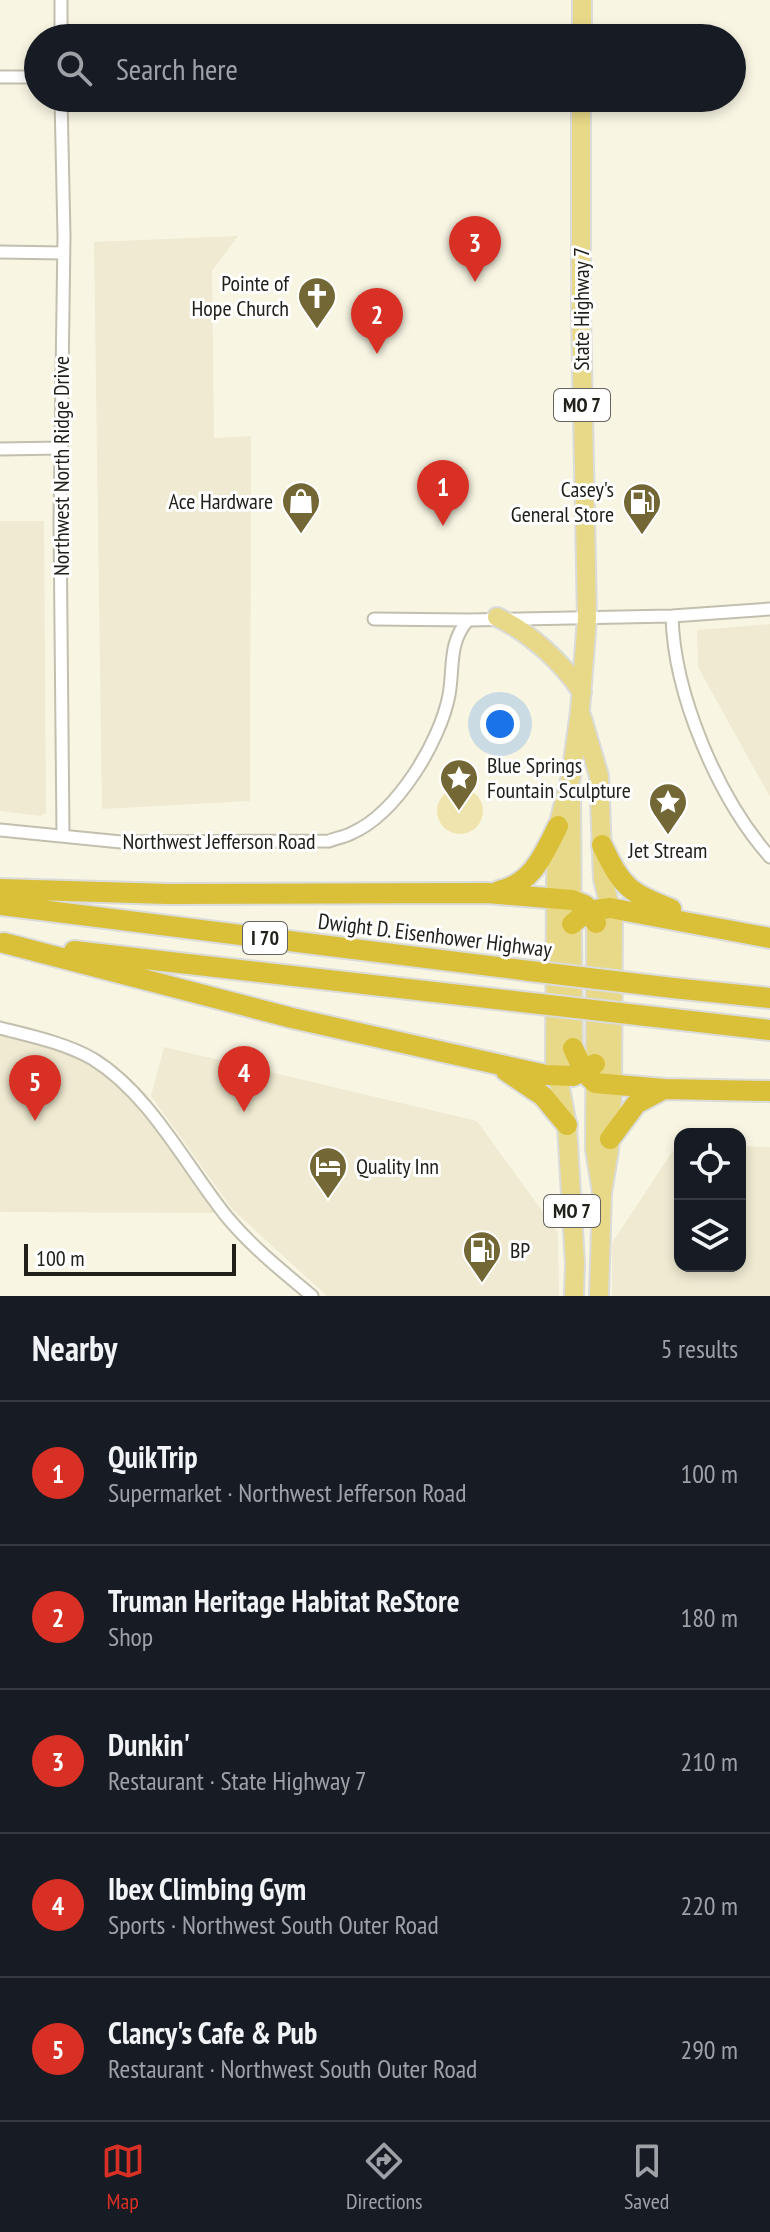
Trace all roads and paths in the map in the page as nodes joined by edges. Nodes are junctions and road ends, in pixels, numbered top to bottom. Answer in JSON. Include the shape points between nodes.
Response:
{"nodes":[{"id":1,"x":61,"y":0,"type":"edge"},
{"id":2,"x":582,"y":0,"type":"edge"},
{"id":3,"x":61,"y":24,"type":"edge"},
{"id":4,"x":582,"y":24,"type":"edge"},
{"id":5,"x":0,"y":77,"type":"edge"},
{"id":6,"x":24,"y":77,"type":"edge"},
{"id":7,"x":61,"y":112,"type":"edge"},
{"id":8,"x":581,"y":112,"type":"edge"},
{"id":9,"x":0,"y":252,"type":"edge"},
{"id":10,"x":63,"y":253,"type":"junction"},
{"id":11,"x":62,"y":448,"type":"junction"},
{"id":12,"x":0,"y":449,"type":"edge"},
{"id":13,"x":770,"y":609,"type":"edge"},
{"id":14,"x":672,"y":616,"type":"junction"},
{"id":15,"x":497,"y":617,"type":"junction"},
{"id":16,"x":587,"y":618,"type":"junction"},
{"id":17,"x":374,"y":619,"type":"dead end"},
{"id":18,"x":468,"y":620,"type":"junction"},
{"id":19,"x":582,"y":692,"type":"junction"},
{"id":20,"x":580,"y":711,"type":"junction"},
{"id":21,"x":571,"y":777,"type":"junction"},
{"id":22,"x":558,"y":826,"type":"junction"},
{"id":23,"x":0,"y":830,"type":"edge"},
{"id":24,"x":63,"y":835,"type":"junction"},
{"id":25,"x":602,"y":845,"type":"junction"},
{"id":26,"x":770,"y":857,"type":"edge"},
{"id":27,"x":0,"y":889,"type":"edge"},
{"id":28,"x":487,"y":893,"type":"junction"},
{"id":29,"x":0,"y":905,"type":"edge"},
{"id":30,"x":585,"y":910,"type":"junction"},
{"id":31,"x":676,"y":920,"type":"junction"},
{"id":32,"x":770,"y":938,"type":"edge"},
{"id":33,"x":2,"y":943,"type":"edge"},
{"id":34,"x":770,"y":998,"type":"edge"},
{"id":35,"x":0,"y":1028,"type":"edge"},
{"id":36,"x":770,"y":1030,"type":"edge"},
{"id":37,"x":573,"y":1048,"type":"joint"},
{"id":38,"x":492,"y":1063,"type":"junction"},
{"id":39,"x":586,"y":1076,"type":"junction"},
{"id":40,"x":664,"y":1089,"type":"junction"},
{"id":41,"x":770,"y":1091,"type":"edge"},
{"id":42,"x":567,"y":1125,"type":"junction"},
{"id":43,"x":610,"y":1139,"type":"junction"},
{"id":44,"x":602,"y":1193,"type":"junction"},
{"id":45,"x":312,"y":1296,"type":"edge"},
{"id":46,"x":574,"y":1296,"type":"edge"},
{"id":47,"x":599,"y":1296,"type":"edge"}],
"edges":[{"from":1,"to":3,"type":"street"},
{"from":2,"to":4,"type":"main road"},
{"from":5,"to":6,"type":"street"},
{"from":7,"to":10,"type":"street","name":"Northwest North Ridge Drive"},
{"from":8,"to":16,"type":"main road","name":"State Highway 7","number":"MO 7"},
{"from":9,"to":10,"type":"street"},
{"from":10,"to":11,"type":"street","name":"Northwest North Ridge Drive"},
{"from":11,"to":12,"type":"street"},
{"from":11,"to":24,"type":"street","name":"Northwest North Ridge Drive"},
{"from":13,"to":14,"type":"street"},
{"from":14,"to":16,"type":"street"},
{"from":14,"to":26,"type":"street","via":[[679,678],[694,722],[736,812]]},
{"from":15,"to":16,"type":"street"},
{"from":15,"to":18,"type":"street"},
{"from":15,"to":19,"type":"main road","via":[[526,634]]},
{"from":16,"to":19,"type":"main road","name":"State Highway 7","number":"MO 7"},
{"from":17,"to":18,"type":"street"},
{"from":18,"to":24,"type":"street","name":"Northwest Jefferson Road","via":[[457,632],[449,697],[434,739],[398,794],[353,833],[296,843],[121,842]]},
{"from":19,"to":20,"type":"main road","name":"State Highway 7","number":"MO 7"},
{"from":20,"to":21,"type":"main road","number":"MO 7"},
{"from":20,"to":25,"type":"main road","number":"MO 7","via":[[599,776]]},
{"from":21,"to":22,"type":"main road","number":"MO 7"},
{"from":21,"to":30,"type":"main road","number":"MO 7"},
{"from":22,"to":28,"type":"highway","via":[[525,879]]},
{"from":22,"to":30,"type":"main road","number":"MO 7"},
{"from":23,"to":24,"type":"street","name":"Northwest Jefferson Road"},
{"from":25,"to":30,"type":"main road","number":"MO 7","via":[[603,879]]},
{"from":25,"to":31,"type":"highway","via":[[617,876],[633,893],[672,910]]},
{"from":27,"to":28,"type":"highway"},
{"from":28,"to":30,"type":"highway"},
{"from":29,"to":34,"type":"highway","name":"Dwight D. Eisenhower Highway","number":"I 70","bridge":true},
{"from":30,"to":31,"type":"highway"},
{"from":30,"to":37,"type":"main road","number":"MO 7"},
{"from":30,"to":39,"type":"main road","number":"MO 7"},
{"from":30,"to":39,"type":"main road","number":"MO 7","via":[[555,1061]]},
{"from":30,"to":39,"type":"main road","number":"MO 7","via":[[613,919]]},
{"from":31,"to":32,"type":"highway"},
{"from":33,"to":36,"type":"highway","number":"I 70","bridge":true},
{"from":33,"to":38,"type":"highway"},
{"from":35,"to":45,"type":"street","via":[[92,1059],[123,1083],[230,1220]]},
{"from":37,"to":39,"type":"highway"},
{"from":38,"to":39,"type":"highway"},
{"from":38,"to":42,"type":"highway","via":[[543,1096]]},
{"from":39,"to":40,"type":"highway"},
{"from":39,"to":42,"type":"main road","number":"MO 7"},
{"from":39,"to":43,"type":"main road","number":"MO 7"},
{"from":39,"to":44,"type":"main road","number":"MO 7"},
{"from":40,"to":41,"type":"highway"},
{"from":40,"to":43,"type":"highway","via":[[636,1104]]},
{"from":42,"to":46,"type":"main road","number":"MO 7"},
{"from":43,"to":44,"type":"main road","number":"MO 7"},
{"from":44,"to":47,"type":"main road","number":"MO 7"}]}
